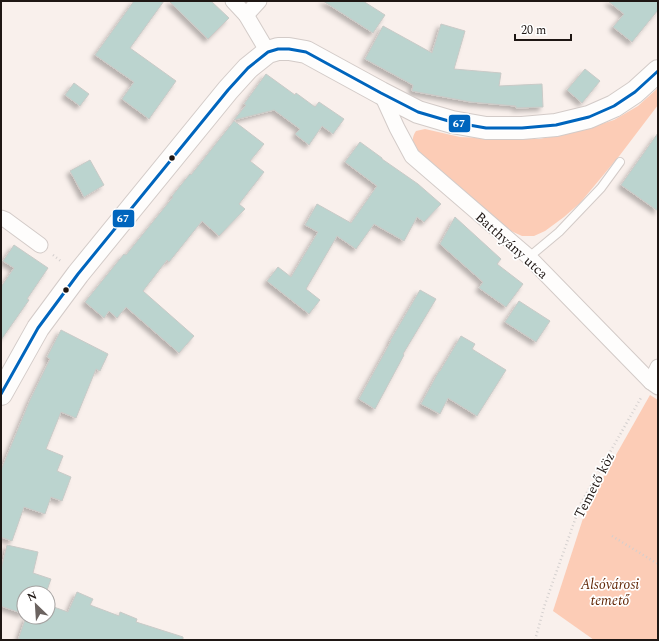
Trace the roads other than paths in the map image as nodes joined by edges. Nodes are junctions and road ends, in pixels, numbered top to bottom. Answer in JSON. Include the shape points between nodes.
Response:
{"nodes":[{"id":1,"x":233,"y":1,"type":"edge"},
{"id":2,"x":259,"y":1,"type":"edge"},
{"id":3,"x":246,"y":15,"type":"junction"},
{"id":4,"x":268,"y":52,"type":"junction"},
{"id":5,"x":658,"y":71,"type":"edge"},
{"id":6,"x":381,"y":93,"type":"junction"},
{"id":7,"x":620,"y":162,"type":"dead end"},
{"id":8,"x":1,"y":218,"type":"edge"},
{"id":9,"x":40,"y":245,"type":"road end"},
{"id":10,"x":529,"y":257,"type":"junction"},
{"id":11,"x":658,"y":367,"type":"edge"},
{"id":12,"x":654,"y":384,"type":"edge"},
{"id":13,"x":1,"y":394,"type":"edge"}],
"edges":[{"from":1,"to":3,"type":"street"},
{"from":2,"to":3,"type":"street"},
{"from":3,"to":4,"type":"street"},
{"from":4,"to":6,"type":"main road","via":[[289,49],[306,52]]},
{"from":4,"to":13,"type":"main road","via":[[248,68],[228,90],[78,274],[38,328]]},
{"from":5,"to":6,"type":"main road","via":[[635,92],[614,106],[589,117],[556,125],[522,128],[486,128],[452,122],[418,112]]},
{"from":6,"to":10,"type":"street","name":"Batthyány utca","via":[[412,156]]},
{"from":7,"to":10,"type":"lane","via":[[601,188],[559,232]]},
{"from":8,"to":9,"type":"street"},
{"from":10,"to":12,"type":"street","name":"Batthyány utca"},
{"from":11,"to":12,"type":"street"}]}
